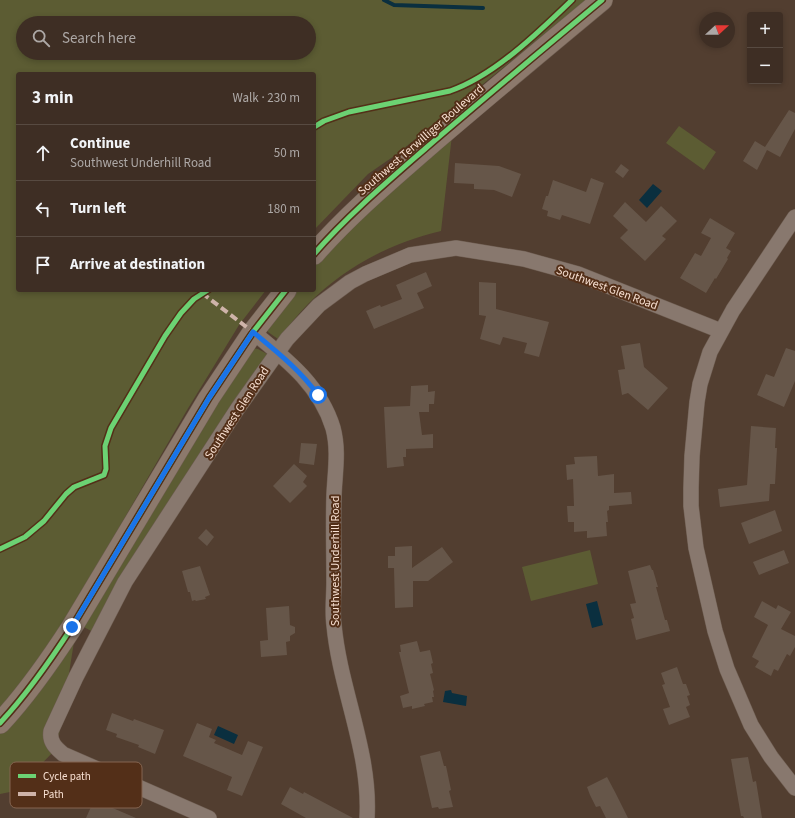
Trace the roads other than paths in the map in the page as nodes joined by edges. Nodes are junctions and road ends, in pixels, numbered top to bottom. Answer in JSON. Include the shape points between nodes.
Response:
{"nodes":[{"id":1,"x":602,"y":0,"type":"edge"},
{"id":2,"x":795,"y":217,"type":"edge"},
{"id":3,"x":316,"y":252,"type":"edge"},
{"id":4,"x":284,"y":292,"type":"edge"},
{"id":5,"x":721,"y":331,"type":"junction"},
{"id":6,"x":253,"y":332,"type":"junction"},
{"id":7,"x":278,"y":352,"type":"junction"},
{"id":8,"x":0,"y":723,"type":"edge"},
{"id":9,"x":81,"y":762,"type":"edge"},
{"id":10,"x":795,"y":788,"type":"edge"},
{"id":11,"x":142,"y":789,"type":"edge"},
{"id":12,"x":209,"y":818,"type":"edge"},
{"id":13,"x":367,"y":818,"type":"edge"}],
"edges":[{"from":1,"to":3,"type":"main road","name":"Southwest Terwilliger Boulevard","via":[[375,193]]},
{"from":2,"to":5,"type":"street"},
{"from":4,"to":6,"type":"main road"},
{"from":5,"to":7,"type":"street","name":"Southwest Glen Road","via":[[578,274],[524,259],[456,248],[410,255],[350,282],[319,305]]},
{"from":5,"to":10,"type":"street","via":[[706,363],[697,402],[691,488],[696,548],[715,631],[727,670],[758,735]]},
{"from":6,"to":7,"type":"street","name":"Southwest Underhill Road"},
{"from":6,"to":8,"type":"main road","via":[[209,398],[56,653],[22,699]]},
{"from":7,"to":9,"type":"street","name":"Southwest Glen Road","via":[[238,408],[125,582],[50,731],[52,742],[63,754]]},
{"from":7,"to":13,"type":"street","name":"Southwest Underhill Road","via":[[318,395],[329,418],[335,440],[337,462],[334,512],[334,624],[364,767]]},
{"from":11,"to":12,"type":"street","name":"Southwest Glen Road"}]}
